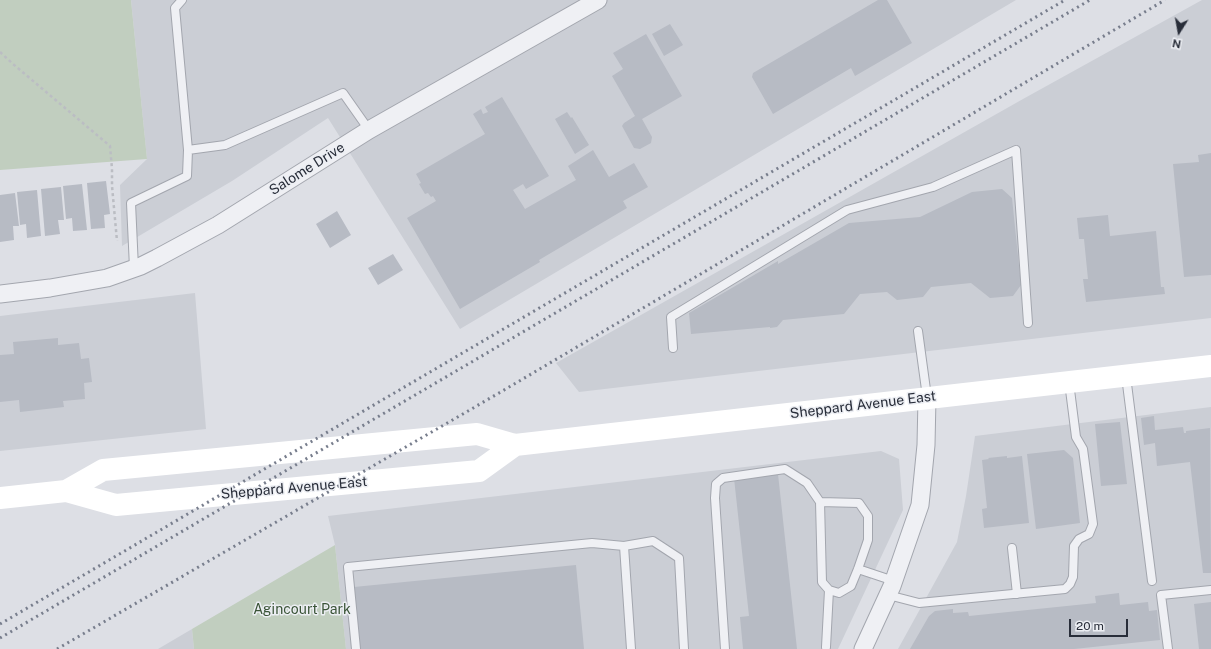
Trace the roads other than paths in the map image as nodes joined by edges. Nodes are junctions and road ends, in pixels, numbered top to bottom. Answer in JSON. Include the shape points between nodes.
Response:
{"nodes":[{"id":1,"x":182,"y":0,"type":"edge"},
{"id":2,"x":598,"y":0,"type":"edge"},
{"id":3,"x":369,"y":130,"type":"junction"},
{"id":4,"x":188,"y":150,"type":"junction"},
{"id":5,"x":127,"y":271,"type":"junction"},
{"id":6,"x":0,"y":294,"type":"edge"},
{"id":7,"x":1028,"y":323,"type":"dead end"},
{"id":8,"x":918,"y":331,"type":"dead end"},
{"id":9,"x":673,"y":348,"type":"dead end"},
{"id":10,"x":1211,"y":366,"type":"edge"},
{"id":11,"x":1126,"y":376,"type":"junction"},
{"id":12,"x":1069,"y":382,"type":"junction"},
{"id":13,"x":927,"y":398,"type":"junction"},
{"id":14,"x":515,"y":445,"type":"junction"},
{"id":15,"x":66,"y":491,"type":"junction"},
{"id":16,"x":0,"y":498,"type":"edge"},
{"id":17,"x":820,"y":502,"type":"junction"},
{"id":18,"x":624,"y":546,"type":"junction"},
{"id":19,"x":1012,"y":548,"type":"dead end"},
{"id":20,"x":858,"y":569,"type":"junction"},
{"id":21,"x":1152,"y":581,"type":"dead end"},
{"id":22,"x":891,"y":588,"type":"junction"},
{"id":23,"x":828,"y":590,"type":"junction"},
{"id":24,"x":1211,"y":590,"type":"edge"},
{"id":25,"x":1017,"y":594,"type":"junction"},
{"id":26,"x":826,"y":647,"type":"dead end"},
{"id":27,"x":356,"y":649,"type":"edge"},
{"id":28,"x":631,"y":649,"type":"edge"},
{"id":29,"x":684,"y":649,"type":"edge"},
{"id":30,"x":725,"y":649,"type":"edge"},
{"id":31,"x":863,"y":649,"type":"edge"},
{"id":32,"x":1168,"y":649,"type":"edge"}],
"edges":[{"from":1,"to":4,"type":"lane","via":[[175,8]]},
{"from":2,"to":3,"type":"street","name":"Salome Drive"},
{"from":3,"to":4,"type":"lane","via":[[343,93],[224,145]]},
{"from":3,"to":5,"type":"street","name":"Salome Drive","via":[[218,225]]},
{"from":4,"to":5,"type":"lane","via":[[187,176],[131,203]]},
{"from":5,"to":6,"type":"street","name":"Salome Drive","via":[[107,278]]},
{"from":7,"to":9,"type":"lane","via":[[1016,150],[933,187],[847,210],[671,317]]},
{"from":8,"to":13,"type":"lane"},
{"from":10,"to":11,"type":"main road","name":"Sheppard Avenue East"},
{"from":11,"to":12,"type":"main road","name":"Sheppard Avenue East"},
{"from":11,"to":21,"type":"lane"},
{"from":12,"to":13,"type":"main road","name":"Sheppard Avenue East"},
{"from":12,"to":25,"type":"lane","via":[[1076,437],[1083,449],[1092,524],[1089,534],[1079,539],[1074,546],[1073,577],[1065,589]]},
{"from":13,"to":14,"type":"main road","name":"Sheppard Avenue East"},
{"from":13,"to":22,"type":"street","via":[[926,445],[920,505]]},
{"from":14,"to":15,"type":"main road","name":"Sheppard Avenue East","via":[[477,434],[111,469],[103,470]]},
{"from":14,"to":15,"type":"main road","name":"Sheppard Avenue East","via":[[479,472],[116,505]]},
{"from":15,"to":16,"type":"main road","name":"Sheppard Avenue East"},
{"from":17,"to":20,"type":"lane","via":[[860,503],[868,516],[868,540]]},
{"from":17,"to":23,"type":"lane","via":[[822,582]]},
{"from":17,"to":30,"type":"lane","via":[[807,483],[785,469],[723,478],[716,484]]},
{"from":18,"to":27,"type":"lane","via":[[592,542],[348,567]]},
{"from":18,"to":28,"type":"lane"},
{"from":18,"to":29,"type":"lane","via":[[653,541],[679,558]]},
{"from":19,"to":25,"type":"lane"},
{"from":20,"to":22,"type":"lane"},
{"from":20,"to":23,"type":"lane","via":[[851,586],[839,593]]},
{"from":22,"to":25,"type":"lane","via":[[919,603]]},
{"from":22,"to":31,"type":"street"},
{"from":23,"to":26,"type":"lane"},
{"from":24,"to":32,"type":"lane","via":[[1161,595]]}]}
